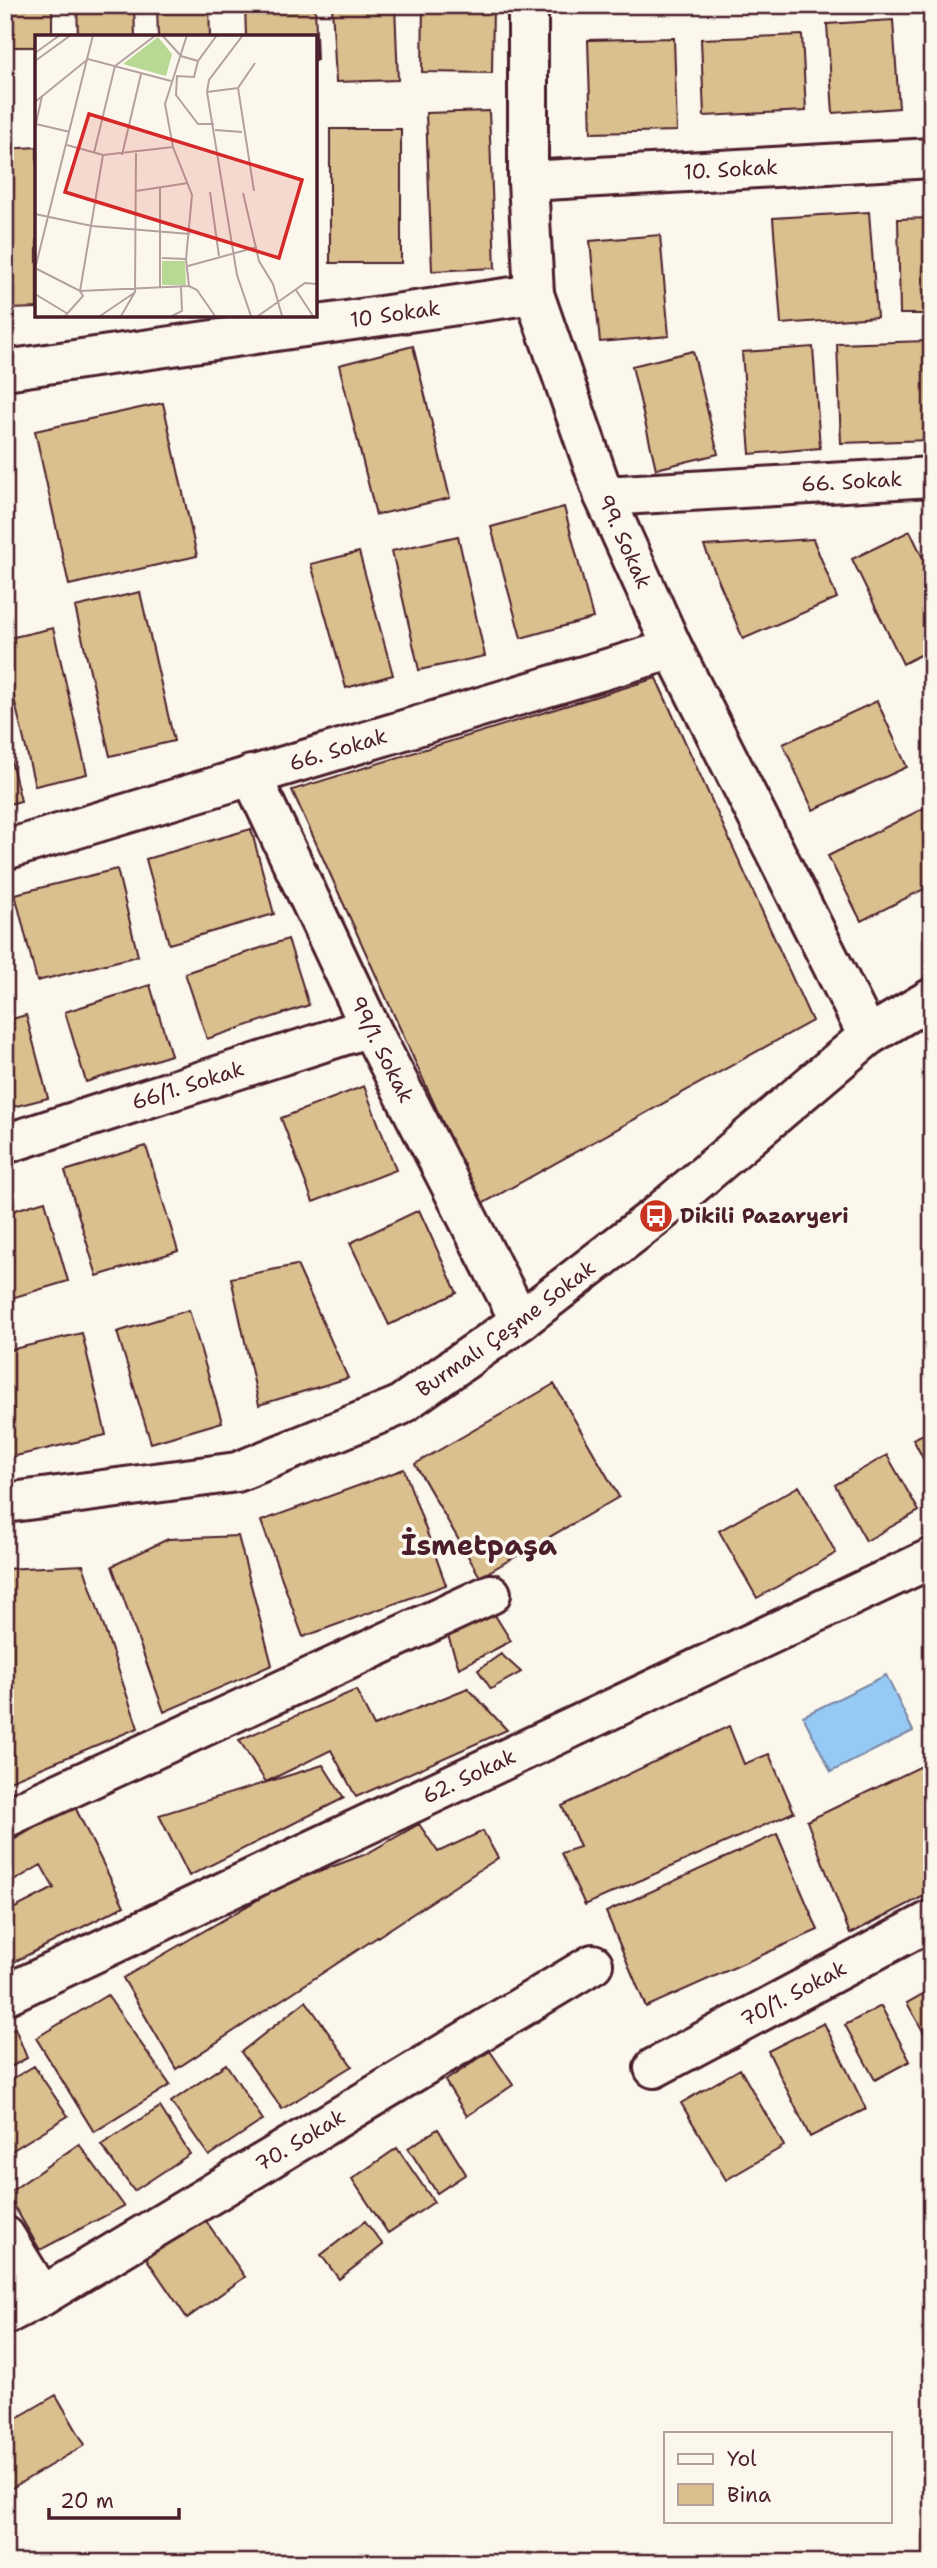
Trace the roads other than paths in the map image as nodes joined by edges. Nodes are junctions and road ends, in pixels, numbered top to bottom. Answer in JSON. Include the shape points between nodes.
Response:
{"nodes":[{"id":1,"x":528,"y":5,"type":"edge"},
{"id":2,"x":932,"y":158,"type":"edge"},
{"id":3,"x":528,"y":181,"type":"junction"},
{"id":4,"x":534,"y":294,"type":"junction"},
{"id":5,"x":5,"y":370,"type":"edge"},
{"id":6,"x":932,"y":477,"type":"edge"},
{"id":7,"x":604,"y":496,"type":"junction"},
{"id":8,"x":673,"y":649,"type":"junction"},
{"id":9,"x":251,"y":775,"type":"junction"},
{"id":10,"x":5,"y":849,"type":"edge"},
{"id":11,"x":932,"y":998,"type":"edge"},
{"id":12,"x":370,"y":1027,"type":"junction"},
{"id":13,"x":867,"y":1036,"type":"junction"},
{"id":14,"x":5,"y":1144,"type":"edge"},
{"id":15,"x":520,"y":1321,"type":"junction"},
{"id":16,"x":5,"y":1503,"type":"edge"},
{"id":17,"x":932,"y":1558,"type":"edge"},
{"id":18,"x":491,"y":1594,"type":"dead end"},
{"id":19,"x":5,"y":1818,"type":"edge"},
{"id":20,"x":932,"y":1920,"type":"edge"},
{"id":21,"x":593,"y":1964,"type":"dead end"},
{"id":22,"x":5,"y":1996,"type":"edge"},
{"id":23,"x":654,"y":2068,"type":"dead end"},
{"id":24,"x":5,"y":2236,"type":"edge"},
{"id":25,"x":41,"y":2296,"type":"junction"},
{"id":26,"x":5,"y":2315,"type":"edge"}],
"edges":[{"from":1,"to":3,"type":"street","name":"99. Sokak"},
{"from":2,"to":3,"type":"street","name":"10. Sokak"},
{"from":3,"to":4,"type":"street","name":"99. Sokak"},
{"from":4,"to":5,"type":"street","name":"10 Sokak"},
{"from":4,"to":7,"type":"street","name":"99. Sokak"},
{"from":6,"to":7,"type":"street","name":"66. Sokak"},
{"from":7,"to":8,"type":"street","name":"99. Sokak"},
{"from":8,"to":9,"type":"street","name":"66. Sokak"},
{"from":8,"to":13,"type":"street","name":"99. Sokak"},
{"from":9,"to":10,"type":"street","name":"66. Sokak"},
{"from":9,"to":12,"type":"street","name":"99/1. Sokak"},
{"from":11,"to":13,"type":"street","name":"Burmalı Çeşme Sokak"},
{"from":12,"to":14,"type":"street","name":"66/1. Sokak"},
{"from":12,"to":15,"type":"street","name":"99/1. Sokak"},
{"from":13,"to":15,"type":"street","name":"Burmalı Çeşme Sokak","via":[[656,1216]]},
{"from":15,"to":16,"type":"street","name":"Burmalı Çeşme Sokak","via":[[399,1406],[237,1472]]},
{"from":17,"to":22,"type":"street","name":"62. Sokak"},
{"from":18,"to":19,"type":"street"},
{"from":20,"to":23,"type":"street","name":"70/1. Sokak"},
{"from":21,"to":25,"type":"street","name":"70. Sokak"},
{"from":24,"to":25,"type":"street"},
{"from":25,"to":26,"type":"street","name":"70. Sokak"}]}
